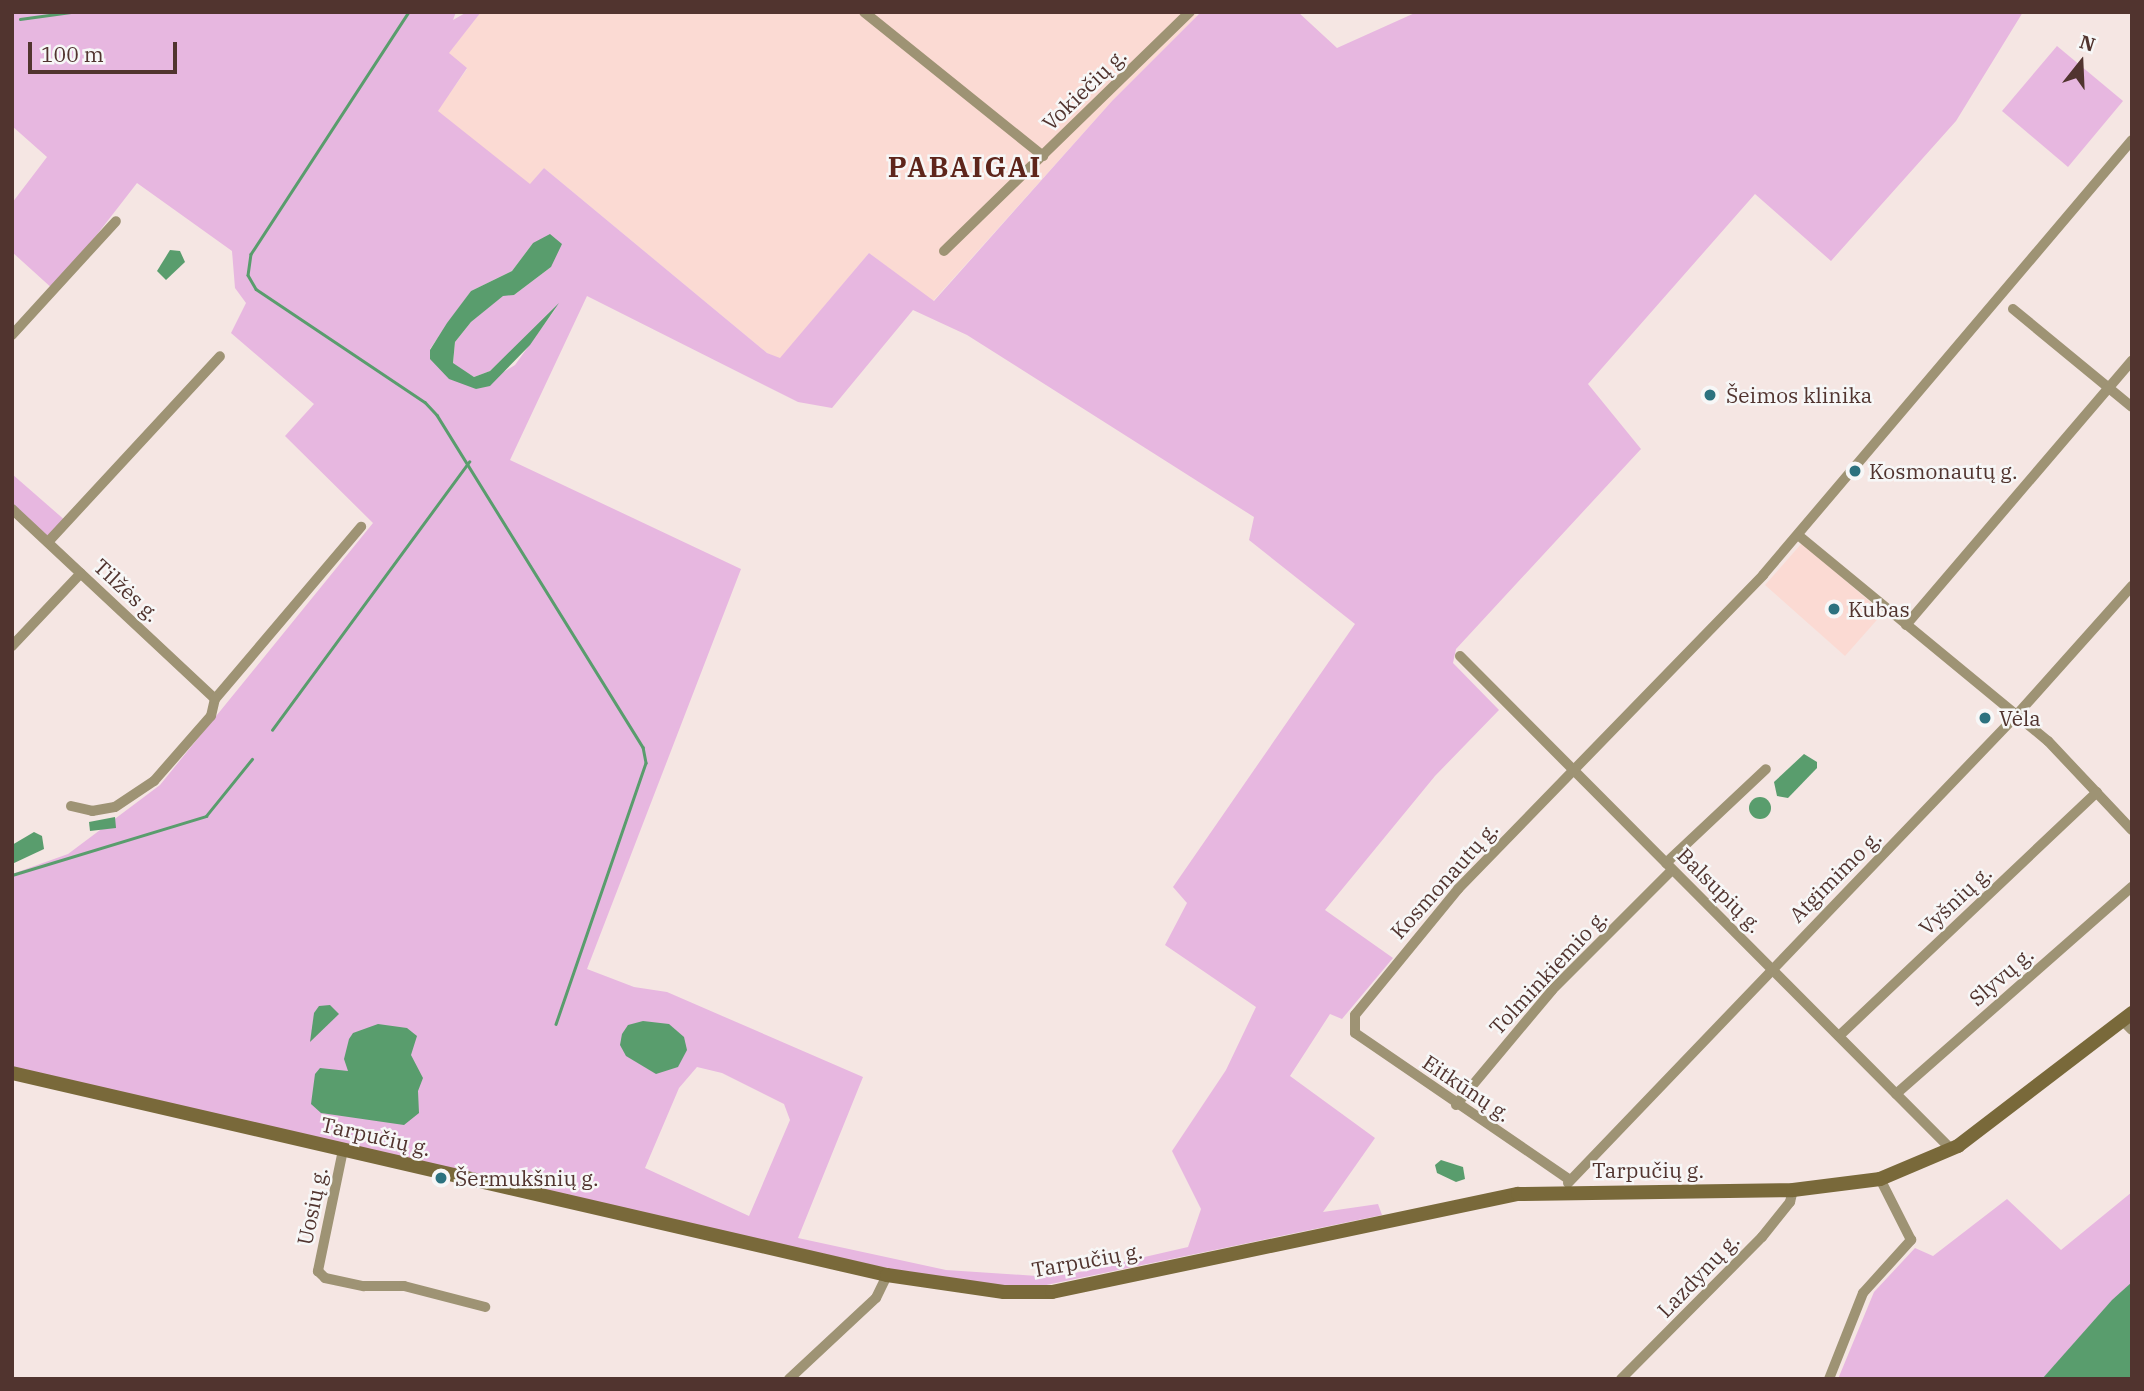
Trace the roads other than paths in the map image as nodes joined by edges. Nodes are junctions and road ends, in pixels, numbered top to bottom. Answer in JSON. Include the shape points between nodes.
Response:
{"nodes":[{"id":1,"x":864,"y":12,"type":"edge"},
{"id":2,"x":1190,"y":12,"type":"edge"},
{"id":3,"x":2132,"y":141,"type":"edge"},
{"id":4,"x":1042,"y":156,"type":"junction"},
{"id":5,"x":116,"y":221,"type":"dead end"},
{"id":6,"x":944,"y":251,"type":"dead end"},
{"id":7,"x":2013,"y":309,"type":"dead end"},
{"id":8,"x":12,"y":335,"type":"edge"},
{"id":9,"x":220,"y":356,"type":"dead end"},
{"id":10,"x":2132,"y":360,"type":"edge"},
{"id":11,"x":2109,"y":388,"type":"junction"},
{"id":12,"x":2132,"y":407,"type":"edge"},
{"id":13,"x":12,"y":509,"type":"edge"},
{"id":14,"x":361,"y":527,"type":"dead end"},
{"id":15,"x":1798,"y":535,"type":"junction"},
{"id":16,"x":48,"y":542,"type":"junction"},
{"id":17,"x":81,"y":573,"type":"junction"},
{"id":18,"x":2132,"y":586,"type":"edge"},
{"id":19,"x":1906,"y":625,"type":"junction"},
{"id":20,"x":12,"y":646,"type":"edge"},
{"id":21,"x":1460,"y":656,"type":"dead end"},
{"id":22,"x":215,"y":699,"type":"junction"},
{"id":23,"x":2017,"y":715,"type":"junction"},
{"id":24,"x":1766,"y":769,"type":"dead end"},
{"id":25,"x":1573,"y":770,"type":"junction"},
{"id":26,"x":2097,"y":792,"type":"junction"},
{"id":27,"x":71,"y":806,"type":"dead end"},
{"id":28,"x":2132,"y":830,"type":"edge"},
{"id":29,"x":1669,"y":867,"type":"junction"},
{"id":30,"x":2132,"y":887,"type":"edge"},
{"id":31,"x":1771,"y":968,"type":"junction"},
{"id":32,"x":2128,"y":1021,"type":"edge"},
{"id":33,"x":1352,"y":1024,"type":"joint"},
{"id":34,"x":1839,"y":1036,"type":"junction"},
{"id":35,"x":12,"y":1073,"type":"edge"},
{"id":36,"x":1896,"y":1094,"type":"junction"},
{"id":37,"x":1456,"y":1105,"type":"junction"},
{"id":38,"x":343,"y":1150,"type":"junction"},
{"id":39,"x":1952,"y":1150,"type":"junction"},
{"id":40,"x":1880,"y":1179,"type":"junction"},
{"id":41,"x":1568,"y":1184,"type":"junction"},
{"id":42,"x":1793,"y":1190,"type":"junction"},
{"id":43,"x":887,"y":1275,"type":"junction"},
{"id":44,"x":485,"y":1307,"type":"dead end"},
{"id":45,"x":789,"y":1379,"type":"edge"},
{"id":46,"x":1621,"y":1379,"type":"edge"},
{"id":47,"x":1829,"y":1379,"type":"edge"}],
"edges":[{"from":1,"to":4,"type":"street"},
{"from":2,"to":4,"type":"street","name":"Vokiečių g."},
{"from":3,"to":15,"type":"street","name":"Kosmonautų g."},
{"from":4,"to":6,"type":"street","name":"Vokiečių g."},
{"from":5,"to":8,"type":"street"},
{"from":7,"to":11,"type":"street"},
{"from":9,"to":16,"type":"street"},
{"from":10,"to":11,"type":"street"},
{"from":11,"to":12,"type":"street"},
{"from":11,"to":19,"type":"street"},
{"from":13,"to":16,"type":"street","name":"Tilžės g."},
{"from":14,"to":22,"type":"street"},
{"from":15,"to":19,"type":"street"},
{"from":15,"to":25,"type":"street","name":"Kosmonautų g."},
{"from":16,"to":17,"type":"street","name":"Tilžės g."},
{"from":17,"to":20,"type":"street"},
{"from":17,"to":22,"type":"street","name":"Tilžės g."},
{"from":18,"to":23,"type":"street","name":"Atgimimo g."},
{"from":19,"to":23,"type":"street"},
{"from":21,"to":25,"type":"street","name":"Balsupių g."},
{"from":22,"to":27,"type":"street","via":[[211,716],[135,797],[92,811]]},
{"from":23,"to":26,"type":"street"},
{"from":23,"to":31,"type":"street","name":"Atgimimo g."},
{"from":24,"to":29,"type":"street","name":"Tolminkiemio g."},
{"from":25,"to":29,"type":"street","name":"Balsupių g."},
{"from":25,"to":33,"type":"street","name":"Kosmonautų g.","via":[[1458,889],[1361,1006]]},
{"from":26,"to":28,"type":"street"},
{"from":26,"to":34,"type":"street","name":"Vyšnių g."},
{"from":29,"to":31,"type":"street","name":"Balsupių g."},
{"from":29,"to":37,"type":"street","name":"Tolminkiemio g.","via":[[1552,990]]},
{"from":30,"to":36,"type":"street","name":"Slyvų g."},
{"from":31,"to":34,"type":"street","name":"Balsupių g."},
{"from":31,"to":41,"type":"street","name":"Atgimimo g."},
{"from":32,"to":39,"type":"main road","name":"Tarpučių g."},
{"from":33,"to":37,"type":"street","name":"Eitkūnų g.","via":[[1355,1033]]},
{"from":34,"to":36,"type":"street","name":"Balsupių g."},
{"from":35,"to":38,"type":"main road","name":"Tarpučių g."},
{"from":36,"to":39,"type":"street","name":"Balsupių g."},
{"from":37,"to":41,"type":"street","name":"Eitkūnų g."},
{"from":38,"to":43,"type":"main road","name":"Tarpučių g."},
{"from":38,"to":44,"type":"street","name":"Uosių g.","via":[[318,1271],[325,1278],[364,1286],[404,1286]]},
{"from":39,"to":40,"type":"main road","name":"Tarpučių g."},
{"from":40,"to":42,"type":"main road","name":"Tarpučių g."},
{"from":40,"to":47,"type":"street","via":[[1911,1240],[1863,1293]]},
{"from":41,"to":42,"type":"main road","name":"Tarpučių g."},
{"from":41,"to":43,"type":"main road","name":"Tarpučių g.","via":[[1052,1292],[1004,1292]]},
{"from":42,"to":46,"type":"street","name":"Lazdynų g.","via":[[1790,1202],[1762,1237]]},
{"from":43,"to":45,"type":"street","via":[[876,1298]]}]}
